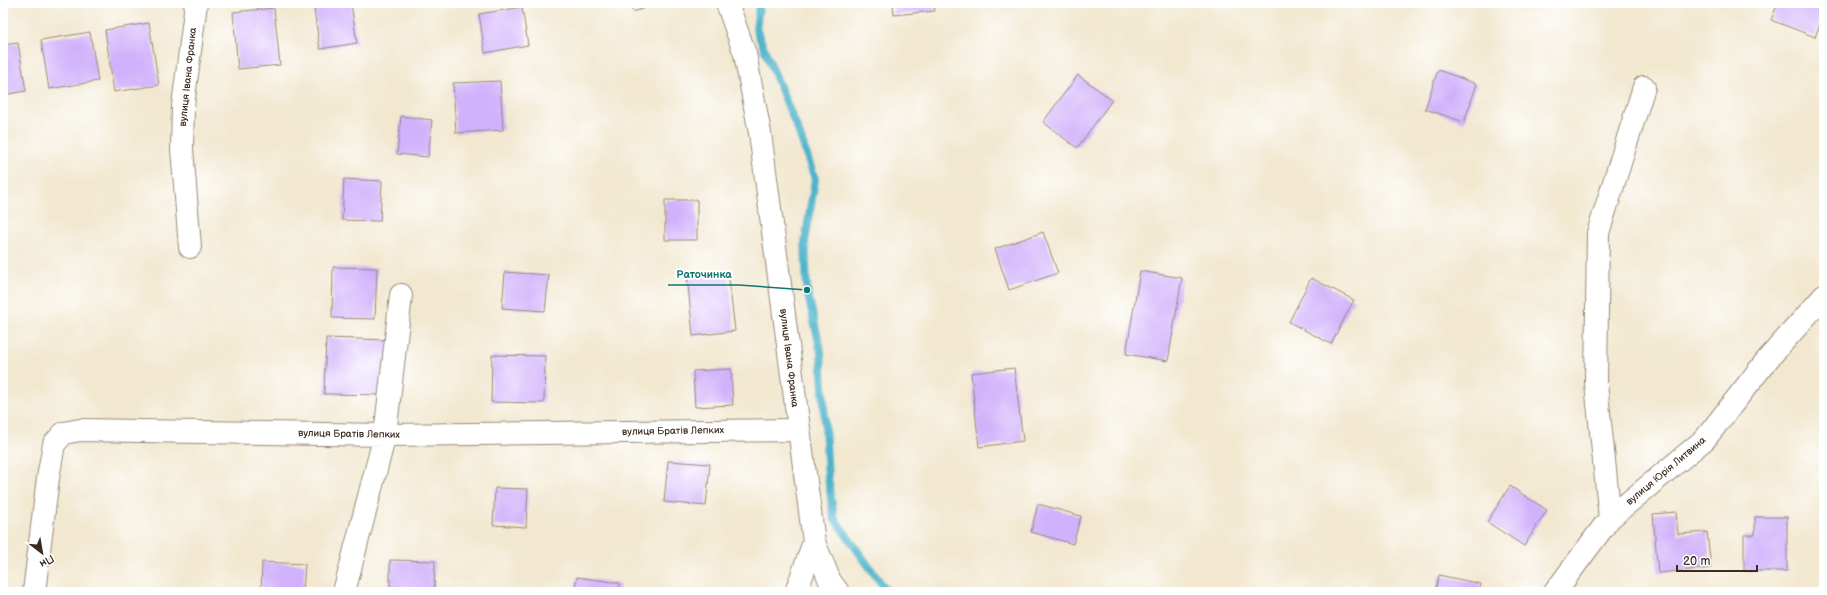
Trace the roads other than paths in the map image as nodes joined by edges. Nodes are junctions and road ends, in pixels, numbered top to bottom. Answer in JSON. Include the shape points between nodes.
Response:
{"nodes":[{"id":1,"x":196,"y":3,"type":"edge"},
{"id":2,"x":727,"y":3,"type":"edge"},
{"id":3,"x":1644,"y":87,"type":"dead end"},
{"id":4,"x":190,"y":247,"type":"dead end"},
{"id":5,"x":401,"y":295,"type":"dead end"},
{"id":6,"x":1824,"y":296,"type":"edge"},
{"id":7,"x":799,"y":430,"type":"junction"},
{"id":8,"x":385,"y":435,"type":"junction"},
{"id":9,"x":1610,"y":518,"type":"junction"},
{"id":10,"x":814,"y":542,"type":"junction"},
{"id":11,"x":34,"y":592,"type":"edge"},
{"id":12,"x":344,"y":592,"type":"edge"},
{"id":13,"x":796,"y":592,"type":"edge"},
{"id":14,"x":838,"y":592,"type":"edge"},
{"id":15,"x":1555,"y":592,"type":"edge"}],
"edges":[{"from":1,"to":4,"type":"street","name":"вулиця Івана Франка","via":[[183,106],[182,149]]},
{"from":2,"to":7,"type":"street","name":"вулиця Івана Франка","via":[[745,54],[760,133]]},
{"from":3,"to":9,"type":"street","via":[[1598,233],[1596,384]]},
{"from":5,"to":8,"type":"street"},
{"from":6,"to":9,"type":"street","name":"вулиця Юрія Литвина","via":[[1767,360],[1705,439]]},
{"from":7,"to":8,"type":"street","name":"вулиця Братів Лепких"},
{"from":7,"to":10,"type":"street","name":"вулиця Івана Франка"},
{"from":8,"to":11,"type":"street","name":"вулиця Братів Лепких","via":[[80,430],[64,434],[54,444]]},
{"from":8,"to":12,"type":"street"},
{"from":9,"to":15,"type":"street","name":"вулиця Юрія Литвина"},
{"from":10,"to":13,"type":"street"},
{"from":10,"to":14,"type":"street","name":"вулиця Івана Франка","via":[[830,581]]}]}
